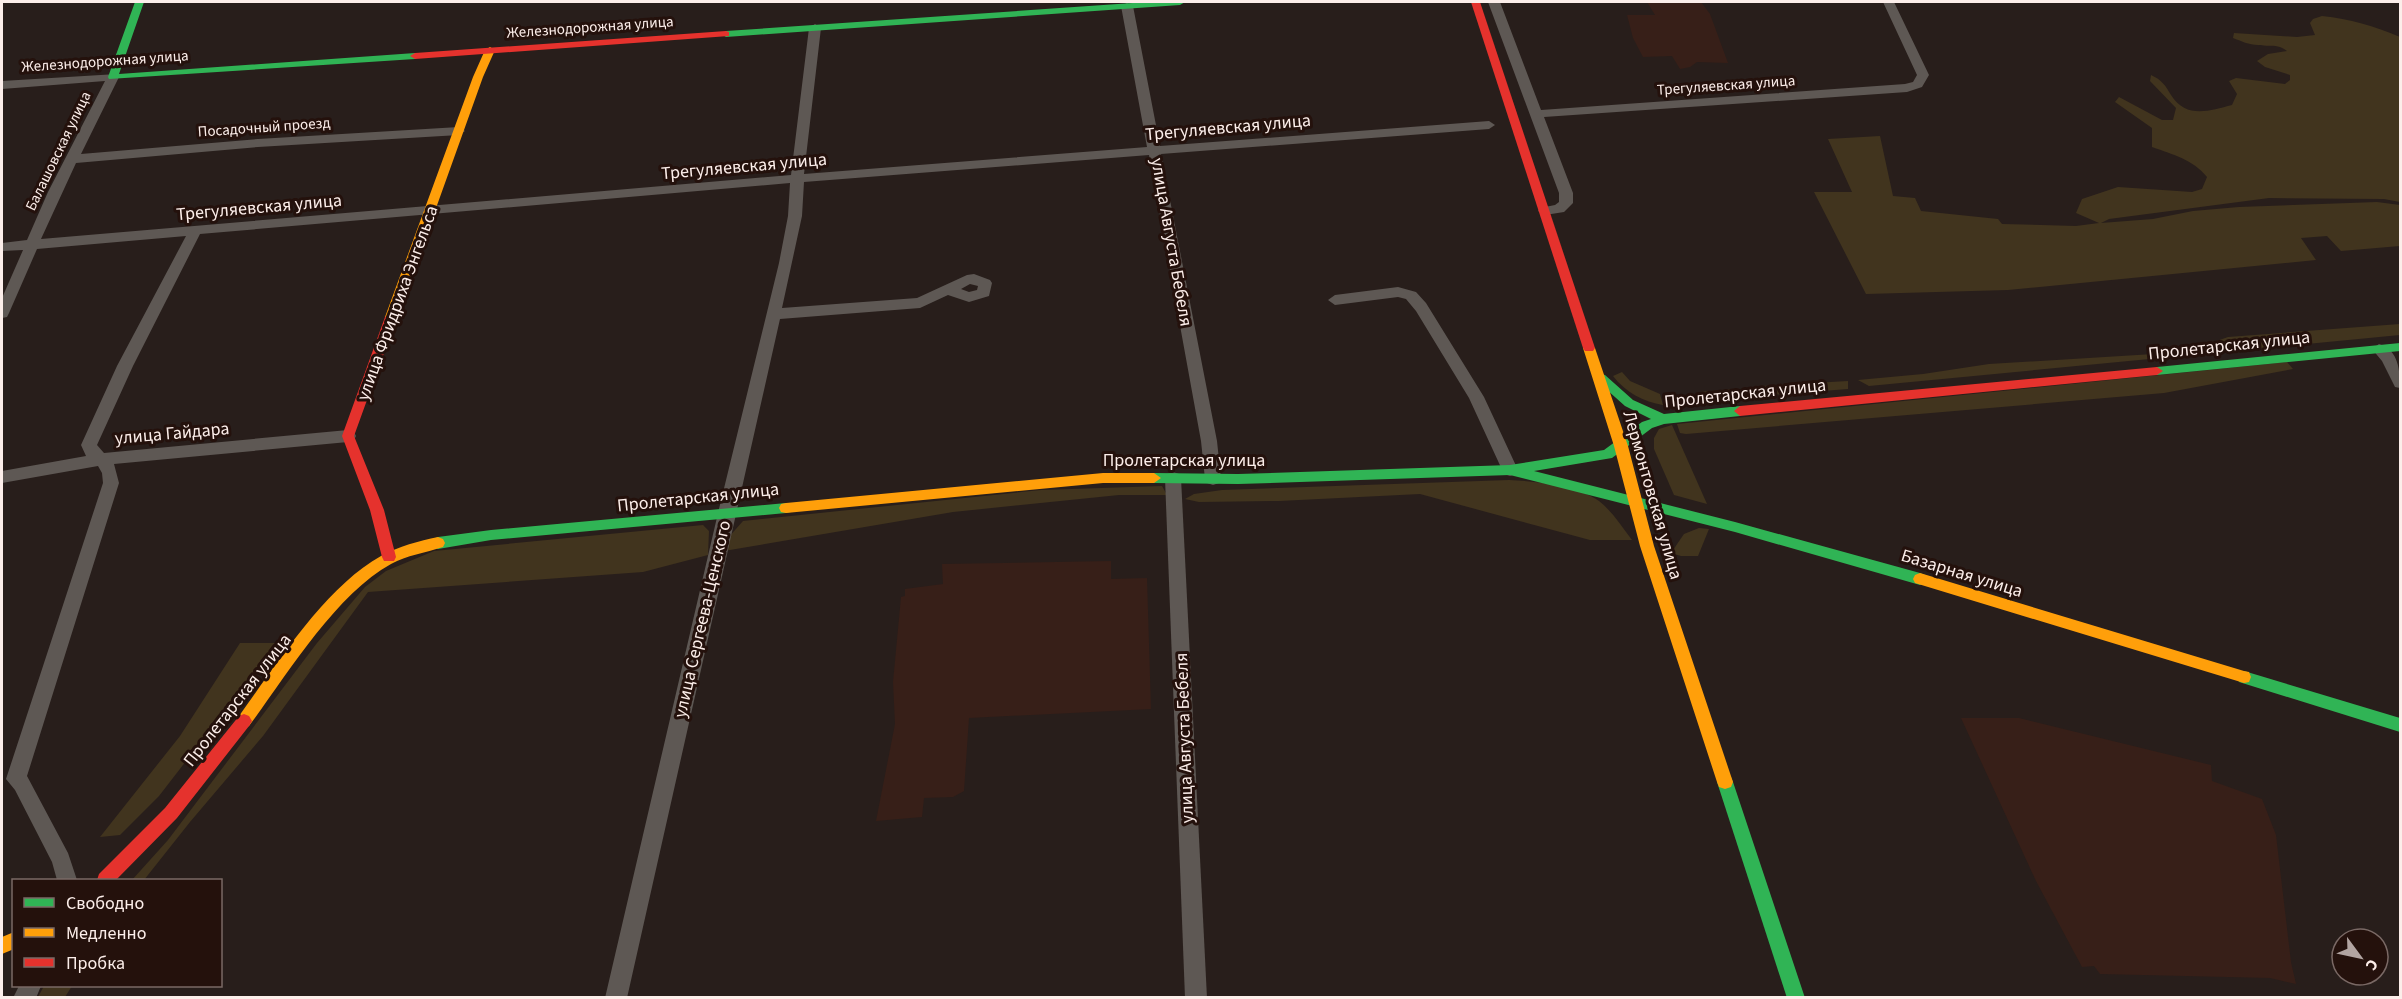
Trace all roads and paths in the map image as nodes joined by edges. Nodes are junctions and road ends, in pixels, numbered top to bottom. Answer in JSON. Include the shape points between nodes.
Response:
{"nodes":[{"id":1,"x":140,"y":2,"type":"edge"},
{"id":2,"x":1180,"y":2,"type":"edge"},
{"id":3,"x":1476,"y":2,"type":"edge"},
{"id":4,"x":1494,"y":2,"type":"edge"},
{"id":5,"x":1888,"y":2,"type":"edge"},
{"id":6,"x":1127,"y":6,"type":"junction"},
{"id":7,"x":815,"y":28,"type":"junction"},
{"id":8,"x":490,"y":50,"type":"junction"},
{"id":9,"x":113,"y":77,"type":"junction"},
{"id":10,"x":2,"y":85,"type":"edge"},
{"id":11,"x":1535,"y":114,"type":"junction"},
{"id":12,"x":1489,"y":125,"type":"dead end"},
{"id":13,"x":459,"y":131,"type":"junction"},
{"id":14,"x":1156,"y":151,"type":"junction"},
{"id":15,"x":72,"y":159,"type":"junction"},
{"id":16,"x":798,"y":179,"type":"junction"},
{"id":17,"x":431,"y":211,"type":"junction"},
{"id":18,"x":1545,"y":211,"type":"junction"},
{"id":19,"x":195,"y":231,"type":"junction"},
{"id":20,"x":32,"y":244,"type":"junction"},
{"id":21,"x":2,"y":247,"type":"edge"},
{"id":22,"x":948,"y":290,"type":"dead end"},
{"id":23,"x":1335,"y":300,"type":"dead end"},
{"id":24,"x":2,"y":313,"type":"edge"},
{"id":25,"x":775,"y":314,"type":"junction"},
{"id":26,"x":2400,"y":347,"type":"edge"},
{"id":27,"x":2379,"y":349,"type":"junction"},
{"id":28,"x":1598,"y":374,"type":"junction"},
{"id":29,"x":2400,"y":383,"type":"edge"},
{"id":30,"x":1663,"y":419,"type":"junction"},
{"id":31,"x":348,"y":436,"type":"junction"},
{"id":32,"x":1621,"y":446,"type":"junction"},
{"id":33,"x":102,"y":459,"type":"junction"},
{"id":34,"x":1510,"y":470,"type":"junction"},
{"id":35,"x":2,"y":477,"type":"edge"},
{"id":36,"x":1173,"y":478,"type":"junction"},
{"id":37,"x":1213,"y":479,"type":"junction"},
{"id":38,"x":1636,"y":501,"type":"junction"},
{"id":39,"x":726,"y":513,"type":"junction"},
{"id":40,"x":388,"y":557,"type":"junction"},
{"id":41,"x":2400,"y":725,"type":"edge"},
{"id":42,"x":9,"y":777,"type":"edge"},
{"id":43,"x":67,"y":879,"type":"edge"},
{"id":44,"x":106,"y":879,"type":"edge"},
{"id":45,"x":616,"y":998,"type":"edge"},
{"id":46,"x":1196,"y":998,"type":"edge"},
{"id":47,"x":1796,"y":998,"type":"edge"}],
"edges":[{"from":1,"to":9,"type":"main road","name":"Балашовская улица"},
{"from":2,"to":6,"type":"main road","name":"Железнодорожная улица"},
{"from":3,"to":18,"type":"main road","name":"Лермонтовская улица"},
{"from":4,"to":11,"type":"street"},
{"from":5,"to":11,"type":"street","name":"Трегуляевская улица","via":[[1923,75],[1918,84],[1908,88]]},
{"from":6,"to":7,"type":"main road","name":"Железнодорожная улица"},
{"from":6,"to":14,"type":"street","name":"улица Августа Бебеля"},
{"from":7,"to":8,"type":"main road","name":"Железнодорожная улица"},
{"from":7,"to":16,"type":"street","name":"улица Сергеева-Ценского"},
{"from":8,"to":9,"type":"main road","name":"Железнодорожная улица"},
{"from":8,"to":13,"type":"main road","name":"улица Фридриха Энгельса"},
{"from":9,"to":10,"type":"street","name":"Железнодорожная улица"},
{"from":9,"to":15,"type":"street","name":"Балашовская улица"},
{"from":11,"to":18,"type":"street","via":[[1566,193],[1566,203]]},
{"from":12,"to":14,"type":"street","name":"Трегуляевская улица"},
{"from":13,"to":15,"type":"street","name":"Посадочный проезд"},
{"from":13,"to":17,"type":"main road","name":"улица Фридриха Энгельса"},
{"from":14,"to":16,"type":"street","name":"Трегуляевская улица"},
{"from":14,"to":37,"type":"street","name":"улица Августа Бебеля"},
{"from":15,"to":20,"type":"street","name":"Балашовская улица"},
{"from":16,"to":17,"type":"street","name":"Трегуляевская улица"},
{"from":16,"to":25,"type":"street","name":"улица Сергеева-Ценского","via":[[795,216]]},
{"from":17,"to":19,"type":"street","name":"Трегуляевская улица"},
{"from":17,"to":31,"type":"main road","name":"улица Фридриха Энгельса"},
{"from":18,"to":28,"type":"main road","name":"Лермонтовская улица"},
{"from":19,"to":20,"type":"street","name":"Трегуляевская улица"},
{"from":19,"to":33,"type":"street","via":[[89,445],[92,453]]},
{"from":20,"to":21,"type":"street","name":"Трегуляевская улица"},
{"from":20,"to":24,"type":"street","name":"Балашовская улица"},
{"from":22,"to":25,"type":"street","via":[[920,303]]},
{"from":23,"to":34,"type":"street","via":[[1398,292],[1411,295],[1476,398]]},
{"from":25,"to":39,"type":"street","name":"улица Сергеева-Ценского"},
{"from":26,"to":27,"type":"main road","name":"Пролетарская улица"},
{"from":27,"to":29,"type":"street"},
{"from":27,"to":30,"type":"main road","name":"Пролетарская улица"},
{"from":28,"to":30,"type":"main road","via":[[1621,398]]},
{"from":28,"to":32,"type":"main road","name":"Лермонтовская улица"},
{"from":30,"to":32,"type":"main road","name":"Пролетарская улица","via":[[1647,425]]},
{"from":31,"to":33,"type":"street","name":"улица Гайдара"},
{"from":31,"to":40,"type":"main road","via":[[377,510]]},
{"from":32,"to":34,"type":"main road","name":"Пролетарская улица","via":[[1586,459]]},
{"from":32,"to":38,"type":"main road","name":"Лермонтовская улица"},
{"from":33,"to":35,"type":"street","name":"улица Гайдара"},
{"from":33,"to":42,"type":"street","via":[[111,470],[111,483]]},
{"from":34,"to":37,"type":"main road","name":"Пролетарская улица"},
{"from":34,"to":38,"type":"main road","name":"Базарная улица"},
{"from":36,"to":37,"type":"main road","name":"Пролетарская улица"},
{"from":36,"to":39,"type":"main road","name":"Пролетарская улица","via":[[1083,479]]},
{"from":36,"to":46,"type":"street","name":"улица Августа Бебеля"},
{"from":38,"to":41,"type":"main road","name":"Базарная улица","via":[[1869,564]]},
{"from":38,"to":47,"type":"main road","name":"Лермонтовская улица","via":[[1647,546]]},
{"from":39,"to":40,"type":"main road","name":"Пролетарская улица","via":[[469,538],[417,546]]},
{"from":39,"to":45,"type":"street","name":"улица Сергеева-Ценского"},
{"from":40,"to":44,"type":"main road","name":"Пролетарская улица","via":[[358,579],[334,606],[174,810]]},
{"from":42,"to":43,"type":"street","via":[[22,784]]}]}
